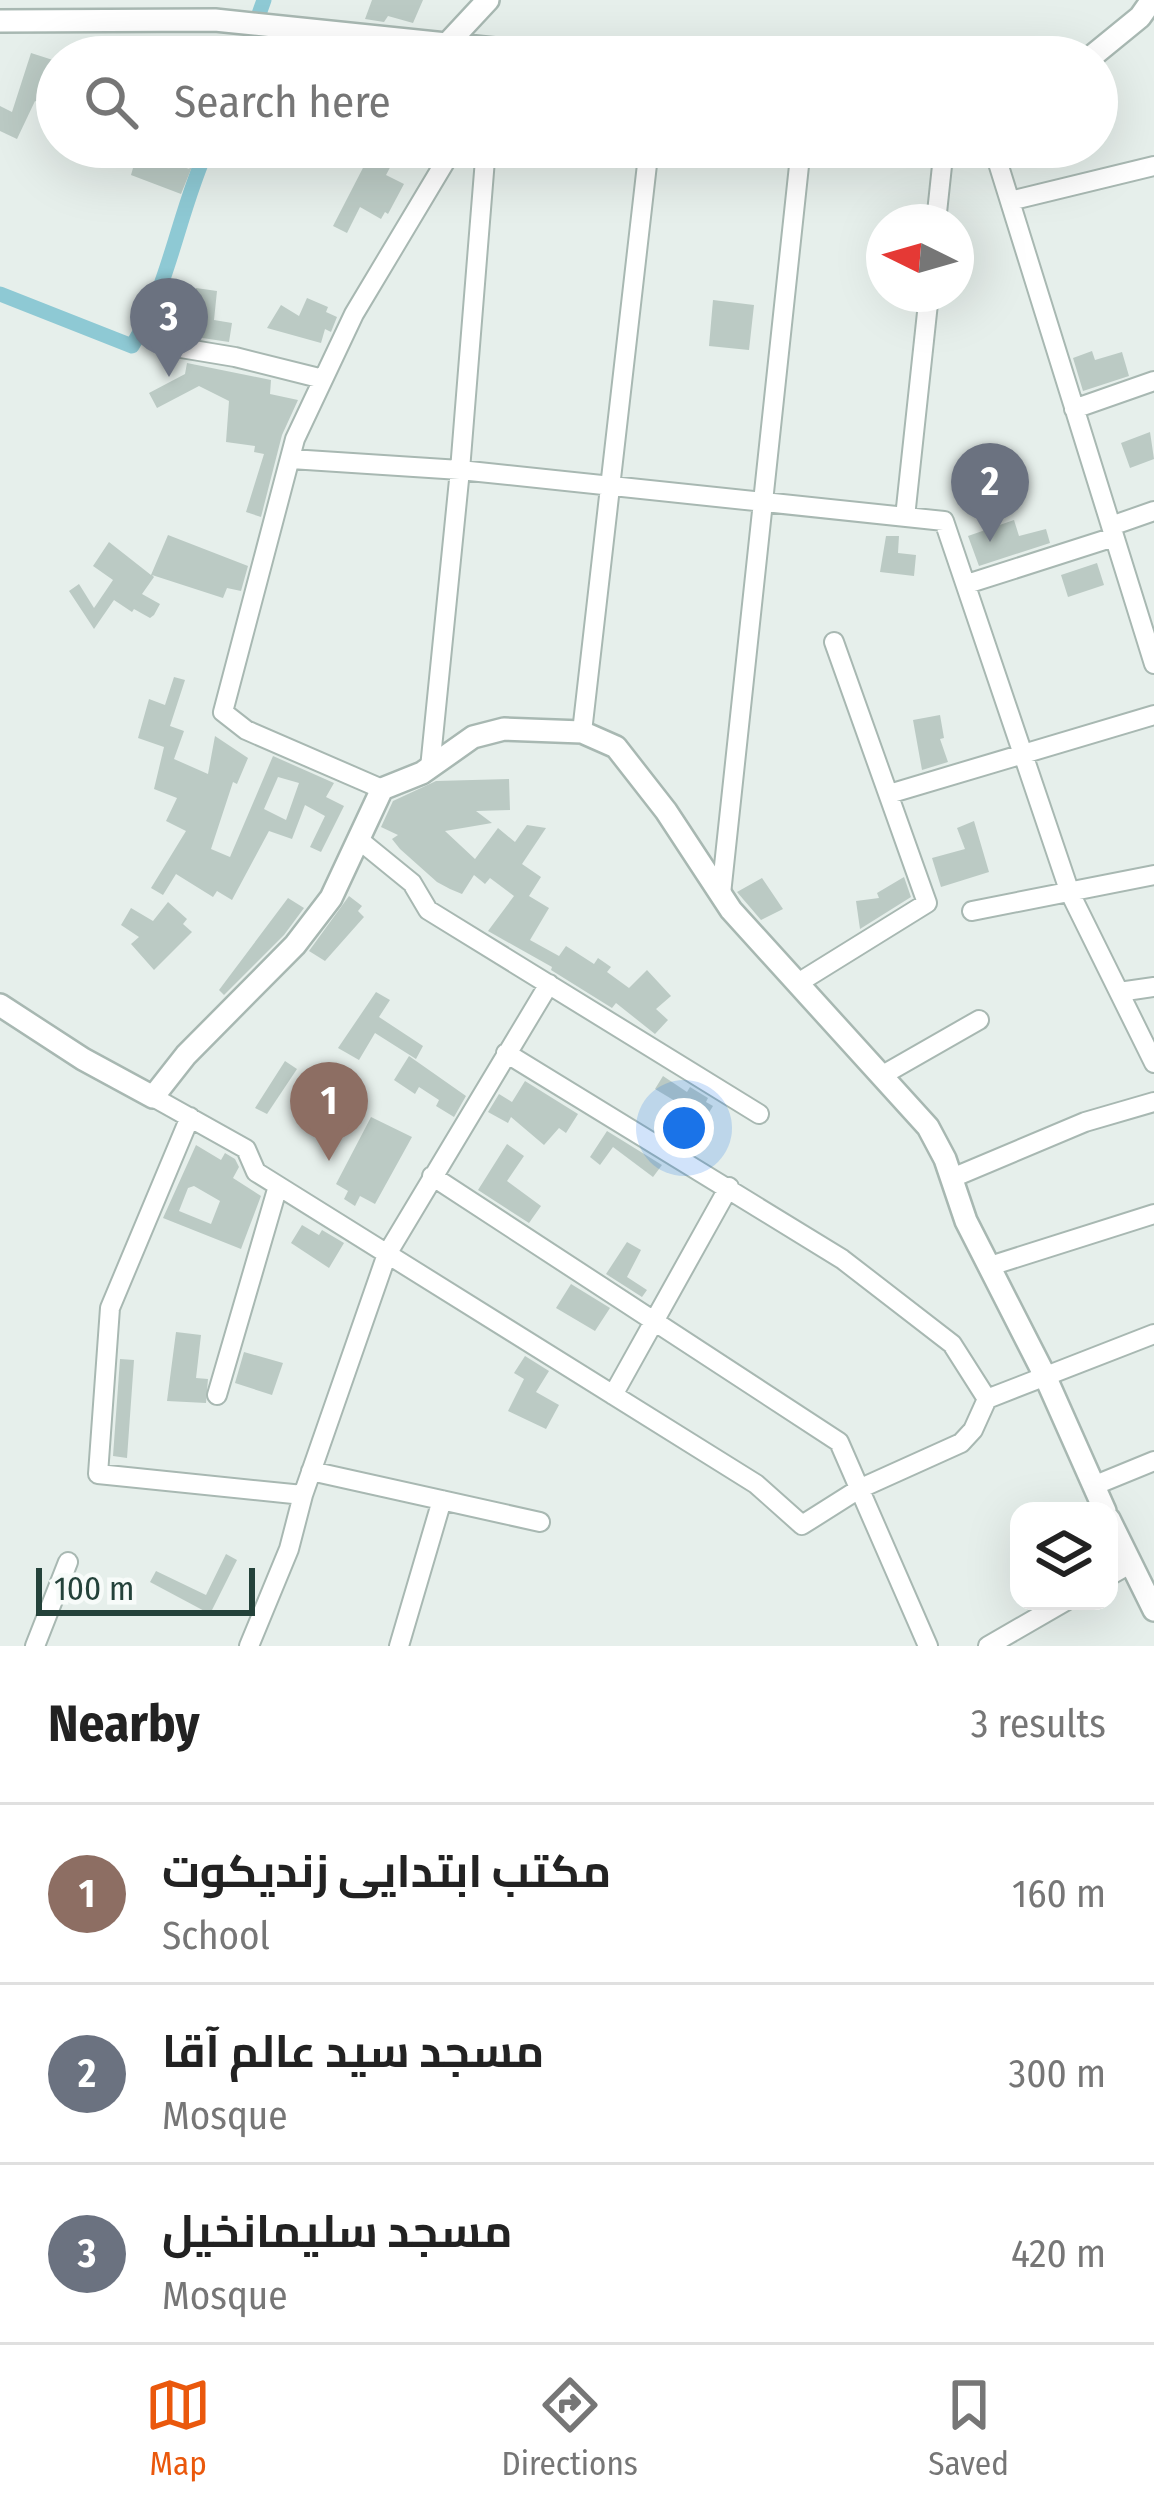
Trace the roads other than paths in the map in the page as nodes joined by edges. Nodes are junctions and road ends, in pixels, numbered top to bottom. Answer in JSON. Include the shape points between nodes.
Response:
{"nodes":[{"id":1,"x":488,"y":0,"type":"edge"},
{"id":2,"x":1152,"y":0,"type":"edge"},
{"id":3,"x":0,"y":21,"type":"edge"},
{"id":4,"x":377,"y":36,"type":"edge"},
{"id":5,"x":455,"y":36,"type":"edge"},
{"id":6,"x":1116,"y":36,"type":"edge"},
{"id":7,"x":1154,"y":166,"type":"edge"},
{"id":8,"x":441,"y":168,"type":"edge"},
{"id":9,"x":484,"y":168,"type":"edge"},
{"id":10,"x":647,"y":168,"type":"edge"},
{"id":11,"x":799,"y":168,"type":"edge"},
{"id":12,"x":942,"y":168,"type":"edge"},
{"id":13,"x":1000,"y":168,"type":"edge"},
{"id":14,"x":1010,"y":201,"type":"junction"},
{"id":15,"x":938,"y":204,"type":"edge"},
{"id":16,"x":927,"y":312,"type":"edge"},
{"id":17,"x":175,"y":346,"type":"dead end"},
{"id":18,"x":323,"y":380,"type":"junction"},
{"id":19,"x":1154,"y":381,"type":"edge"},
{"id":20,"x":1074,"y":409,"type":"junction"},
{"id":21,"x":291,"y":458,"type":"junction"},
{"id":22,"x":460,"y":470,"type":"junction"},
{"id":23,"x":610,"y":486,"type":"junction"},
{"id":24,"x":763,"y":501,"type":"junction"},
{"id":25,"x":1154,"y":512,"type":"edge"},
{"id":26,"x":905,"y":517,"type":"junction"},
{"id":27,"x":1113,"y":531,"type":"junction"},
{"id":28,"x":967,"y":584,"type":"junction"},
{"id":29,"x":1147,"y":614,"type":"edge"},
{"id":30,"x":834,"y":641,"type":"dead end"},
{"id":31,"x":1154,"y":664,"type":"edge"},
{"id":32,"x":1154,"y":715,"type":"edge"},
{"id":33,"x":582,"y":732,"type":"junction"},
{"id":34,"x":1024,"y":755,"type":"junction"},
{"id":35,"x":430,"y":768,"type":"junction"},
{"id":36,"x":382,"y":789,"type":"junction"},
{"id":37,"x":889,"y":794,"type":"junction"},
{"id":38,"x":358,"y":839,"type":"junction"},
{"id":39,"x":1154,"y":875,"type":"edge"},
{"id":40,"x":1070,"y":893,"type":"junction"},
{"id":41,"x":721,"y":894,"type":"junction"},
{"id":42,"x":972,"y":911,"type":"dead end"},
{"id":43,"x":798,"y":983,"type":"junction"},
{"id":44,"x":549,"y":984,"type":"junction"},
{"id":45,"x":1154,"y":987,"type":"edge"},
{"id":46,"x":1119,"y":992,"type":"junction"},
{"id":47,"x":0,"y":1005,"type":"edge"},
{"id":48,"x":980,"y":1020,"type":"dead end"},
{"id":49,"x":506,"y":1053,"type":"junction"},
{"id":50,"x":1154,"y":1063,"type":"edge"},
{"id":51,"x":881,"y":1076,"type":"junction"},
{"id":52,"x":154,"y":1097,"type":"junction"},
{"id":53,"x":1154,"y":1102,"type":"edge"},
{"id":54,"x":759,"y":1114,"type":"dead end"},
{"id":55,"x":190,"y":1117,"type":"junction"},
{"id":56,"x":432,"y":1176,"type":"junction"},
{"id":57,"x":952,"y":1178,"type":"junction"},
{"id":58,"x":278,"y":1186,"type":"junction"},
{"id":59,"x":729,"y":1187,"type":"junction"},
{"id":60,"x":1154,"y":1214,"type":"edge"},
{"id":61,"x":387,"y":1254,"type":"junction"},
{"id":62,"x":990,"y":1266,"type":"junction"},
{"id":63,"x":652,"y":1323,"type":"junction"},
{"id":64,"x":1154,"y":1334,"type":"edge"},
{"id":65,"x":1045,"y":1376,"type":"junction"},
{"id":66,"x":218,"y":1395,"type":"dead end"},
{"id":67,"x":613,"y":1395,"type":"junction"},
{"id":68,"x":987,"y":1399,"type":"junction"},
{"id":69,"x":1154,"y":1461,"type":"edge"},
{"id":70,"x":311,"y":1471,"type":"junction"},
{"id":71,"x":1093,"y":1486,"type":"junction"},
{"id":72,"x":860,"y":1489,"type":"junction"},
{"id":73,"x":303,"y":1495,"type":"junction"},
{"id":74,"x":442,"y":1500,"type":"junction"},
{"id":75,"x":1101,"y":1502,"type":"edge"},
{"id":76,"x":540,"y":1522,"type":"dead end"},
{"id":77,"x":1118,"y":1539,"type":"edge"},
{"id":78,"x":68,"y":1562,"type":"dead end"},
{"id":79,"x":1130,"y":1564,"type":"junction"},
{"id":80,"x":1118,"y":1571,"type":"edge"},
{"id":81,"x":1050,"y":1610,"type":"edge"},
{"id":82,"x":1154,"y":1610,"type":"edge"},
{"id":83,"x":34,"y":1646,"type":"edge"},
{"id":84,"x":249,"y":1646,"type":"edge"},
{"id":85,"x":399,"y":1646,"type":"edge"},
{"id":86,"x":928,"y":1646,"type":"edge"},
{"id":87,"x":988,"y":1646,"type":"edge"}],
"edges":[{"from":1,"to":5,"type":"street"},
{"from":2,"to":6,"type":"street"},
{"from":3,"to":4,"type":"street","via":[[215,20]]},
{"from":7,"to":14,"type":"street"},
{"from":8,"to":18,"type":"street"},
{"from":9,"to":22,"type":"street"},
{"from":10,"to":23,"type":"street"},
{"from":11,"to":24,"type":"street"},
{"from":12,"to":15,"type":"street"},
{"from":13,"to":14,"type":"street"},
{"from":14,"to":20,"type":"street"},
{"from":16,"to":26,"type":"street"},
{"from":17,"to":18,"type":"street"},
{"from":18,"to":21,"type":"street"},
{"from":19,"to":20,"type":"street"},
{"from":20,"to":27,"type":"street"},
{"from":21,"to":22,"type":"street"},
{"from":21,"to":36,"type":"street","via":[[223,712],[246,730]]},
{"from":22,"to":23,"type":"street"},
{"from":22,"to":35,"type":"street"},
{"from":23,"to":24,"type":"street"},
{"from":23,"to":33,"type":"street"},
{"from":24,"to":26,"type":"street"},
{"from":24,"to":41,"type":"street"},
{"from":25,"to":27,"type":"street"},
{"from":26,"to":28,"type":"street","via":[[944,521]]},
{"from":27,"to":28,"type":"street"},
{"from":27,"to":29,"type":"street"},
{"from":28,"to":34,"type":"street"},
{"from":29,"to":31,"type":"street"},
{"from":30,"to":37,"type":"street"},
{"from":32,"to":34,"type":"street"},
{"from":33,"to":35,"type":"street","via":[[473,736]]},
{"from":33,"to":41,"type":"street","via":[[616,747]]},
{"from":34,"to":37,"type":"street"},
{"from":34,"to":40,"type":"street"},
{"from":35,"to":36,"type":"street"},
{"from":36,"to":38,"type":"street"},
{"from":37,"to":43,"type":"street","via":[[926,903]]},
{"from":38,"to":44,"type":"street","via":[[412,883],[428,910]]},
{"from":38,"to":52,"type":"street","via":[[338,886],[295,945]]},
{"from":39,"to":40,"type":"street"},
{"from":40,"to":42,"type":"street"},
{"from":40,"to":46,"type":"street"},
{"from":41,"to":43,"type":"street"},
{"from":43,"to":51,"type":"street"},
{"from":44,"to":49,"type":"street"},
{"from":44,"to":54,"type":"street"},
{"from":45,"to":46,"type":"street"},
{"from":46,"to":50,"type":"street"},
{"from":47,"to":52,"type":"street"},
{"from":48,"to":51,"type":"street"},
{"from":49,"to":56,"type":"street"},
{"from":49,"to":59,"type":"street"},
{"from":51,"to":57,"type":"street","via":[[928,1127]]},
{"from":52,"to":55,"type":"street"},
{"from":53,"to":57,"type":"street"},
{"from":55,"to":58,"type":"street","via":[[246,1149],[256,1172]]},
{"from":55,"to":73,"type":"street","via":[[110,1308],[98,1474]]},
{"from":56,"to":61,"type":"street"},
{"from":56,"to":63,"type":"street"},
{"from":57,"to":62,"type":"street"},
{"from":58,"to":61,"type":"street"},
{"from":58,"to":66,"type":"street"},
{"from":59,"to":63,"type":"street"},
{"from":59,"to":68,"type":"street","via":[[842,1259],[952,1345]]},
{"from":60,"to":62,"type":"street"},
{"from":61,"to":67,"type":"street"},
{"from":61,"to":70,"type":"street"},
{"from":62,"to":65,"type":"street"},
{"from":63,"to":67,"type":"street"},
{"from":63,"to":72,"type":"street","via":[[839,1442]]},
{"from":64,"to":65,"type":"street"},
{"from":65,"to":68,"type":"street"},
{"from":65,"to":71,"type":"street"},
{"from":67,"to":72,"type":"street","via":[[756,1484],[802,1526]]},
{"from":68,"to":72,"type":"street","via":[[961,1443]]},
{"from":69,"to":71,"type":"street"},
{"from":70,"to":73,"type":"street"},
{"from":70,"to":74,"type":"street"},
{"from":71,"to":75,"type":"street"},
{"from":72,"to":86,"type":"street"},
{"from":73,"to":84,"type":"street"},
{"from":74,"to":76,"type":"street"},
{"from":74,"to":85,"type":"street"},
{"from":77,"to":79,"type":"street"},
{"from":78,"to":83,"type":"street"},
{"from":79,"to":80,"type":"street"},
{"from":79,"to":82,"type":"street"},
{"from":81,"to":87,"type":"street"}]}
